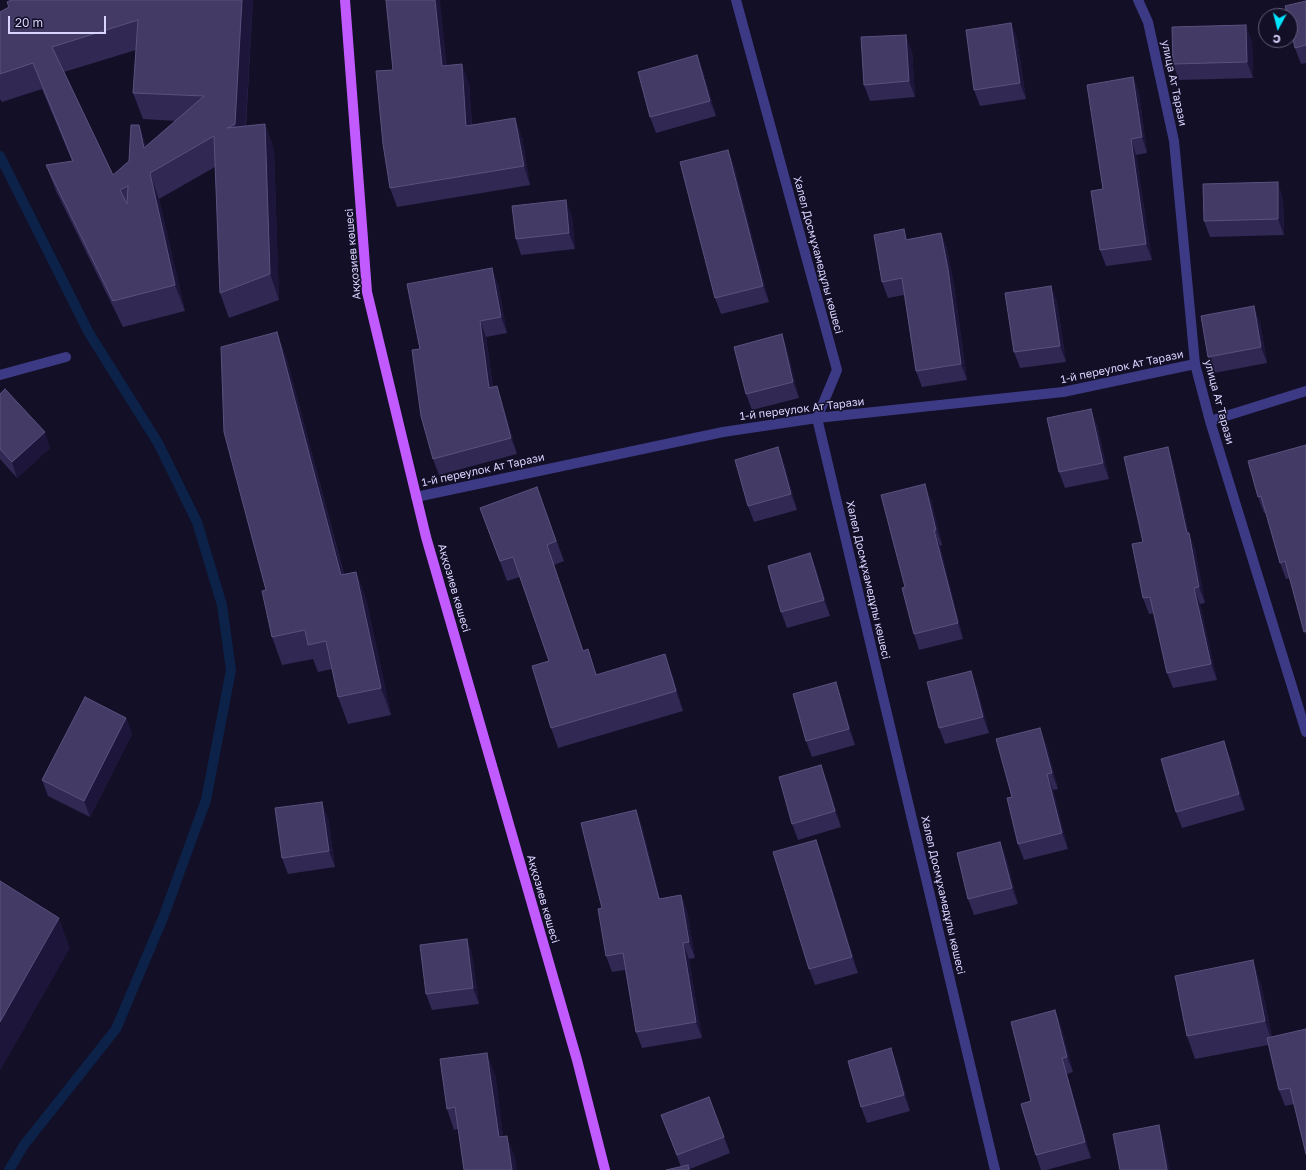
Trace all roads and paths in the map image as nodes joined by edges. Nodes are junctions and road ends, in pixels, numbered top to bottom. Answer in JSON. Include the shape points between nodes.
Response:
{"nodes":[{"id":1,"x":345,"y":0,"type":"edge"},
{"id":2,"x":736,"y":0,"type":"edge"},
{"id":3,"x":1138,"y":0,"type":"edge"},
{"id":4,"x":66,"y":357,"type":"dead end"},
{"id":5,"x":1195,"y":364,"type":"junction"},
{"id":6,"x":0,"y":375,"type":"edge"},
{"id":7,"x":1306,"y":390,"type":"edge"},
{"id":8,"x":817,"y":418,"type":"junction"},
{"id":9,"x":1210,"y":421,"type":"junction"},
{"id":10,"x":416,"y":497,"type":"junction"},
{"id":11,"x":1306,"y":732,"type":"edge"},
{"id":12,"x":605,"y":1170,"type":"edge"},
{"id":13,"x":995,"y":1170,"type":"edge"}],
"edges":[{"from":1,"to":10,"type":"main road","name":"Аққозиев көшесі","via":[[367,292]]},
{"from":2,"to":8,"type":"street","name":"Халел Досмұхамедұлы көшесі","via":[[837,370]]},
{"from":3,"to":5,"type":"street","name":"улица Ат Тарази","via":[[1148,22],[1174,141]]},
{"from":4,"to":6,"type":"street"},
{"from":5,"to":8,"type":"street","name":"1-й переулок Ат Тарази","via":[[1063,392]]},
{"from":5,"to":9,"type":"street","name":"улица Ат Тарази"},
{"from":7,"to":9,"type":"street"},
{"from":8,"to":10,"type":"street","name":"1-й переулок Ат Тарази","via":[[722,432]]},
{"from":8,"to":13,"type":"street","name":"Халел Досмұхамедұлы көшесі"},
{"from":9,"to":11,"type":"street","name":"улица Ат Тарази"},
{"from":10,"to":12,"type":"main road","name":"Аққозиев көшесі","via":[[577,1060]]}]}
